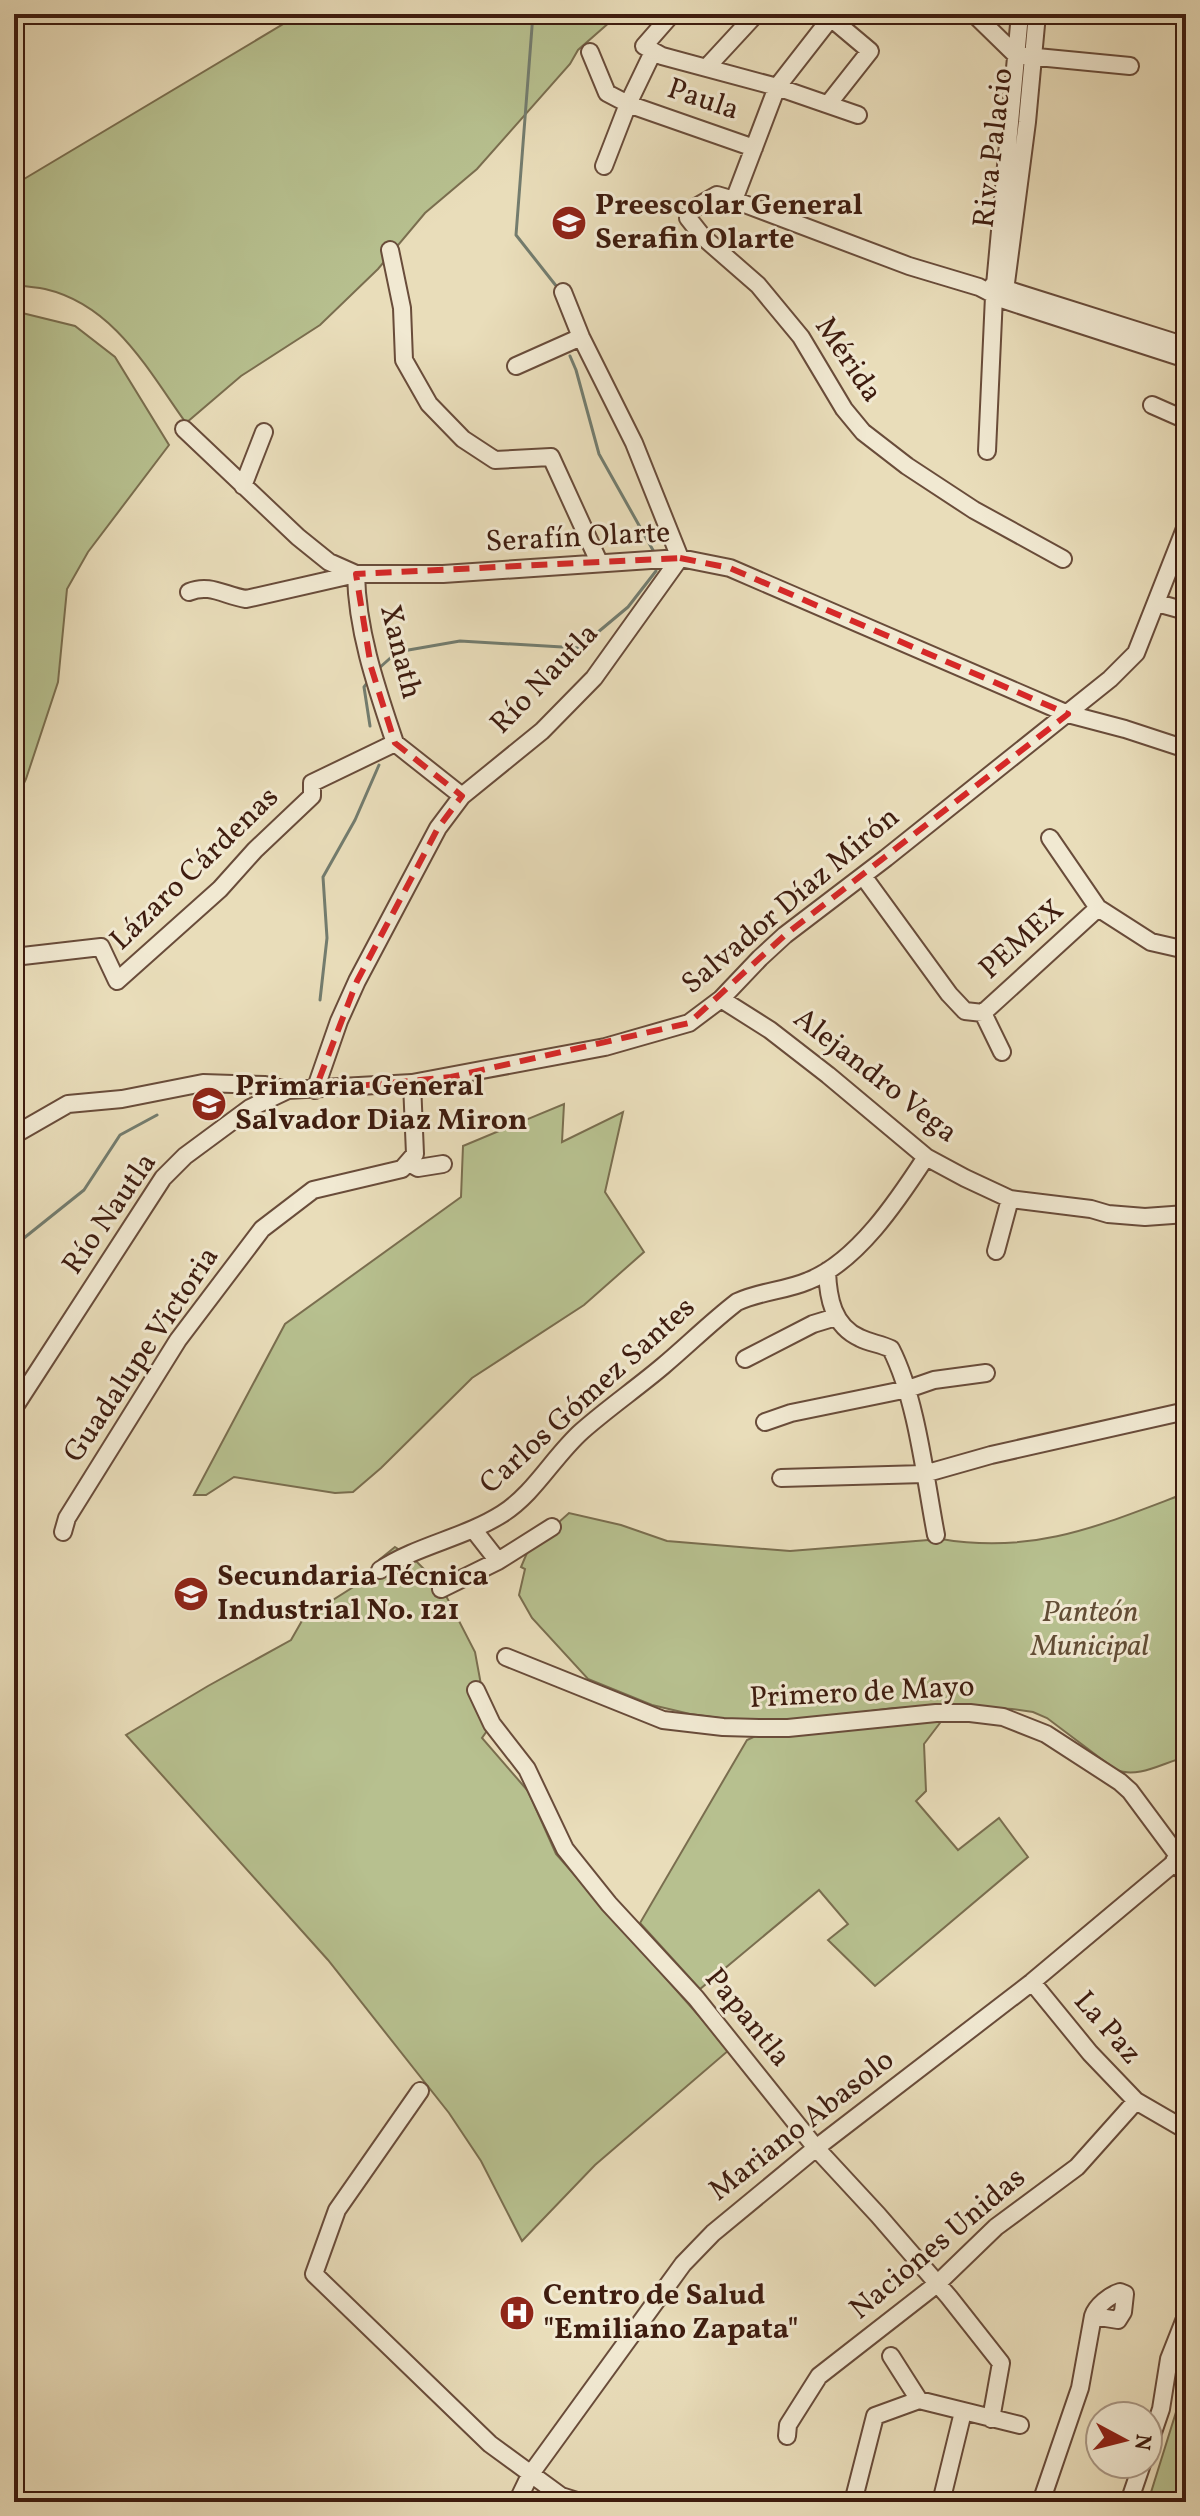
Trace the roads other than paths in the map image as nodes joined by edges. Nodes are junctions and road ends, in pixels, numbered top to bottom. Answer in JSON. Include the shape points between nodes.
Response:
{"nodes":[{"id":1,"x":672,"y":14,"type":"edge"},
{"id":2,"x":756,"y":14,"type":"edge"},
{"id":3,"x":974,"y":14,"type":"edge"},
{"id":4,"x":1020,"y":14,"type":"edge"},
{"id":5,"x":1037,"y":14,"type":"edge"},
{"id":6,"x":828,"y":16,"type":"edge"},
{"id":7,"x":648,"y":49,"type":"junction"},
{"id":8,"x":590,"y":52,"type":"dead end"},
{"id":9,"x":1025,"y":56,"type":"junction"},
{"id":10,"x":1130,"y":66,"type":"dead end"},
{"id":11,"x":707,"y":67,"type":"junction"},
{"id":12,"x":777,"y":87,"type":"junction"},
{"id":13,"x":829,"y":103,"type":"junction"},
{"id":14,"x":628,"y":104,"type":"junction"},
{"id":15,"x":858,"y":115,"type":"dead end"},
{"id":16,"x":754,"y":148,"type":"junction"},
{"id":17,"x":604,"y":166,"type":"dead end"},
{"id":18,"x":726,"y":198,"type":"junction"},
{"id":19,"x":390,"y":250,"type":"dead end"},
{"id":20,"x":996,"y":291,"type":"junction"},
{"id":21,"x":563,"y":292,"type":"dead end"},
{"id":22,"x":581,"y":337,"type":"junction"},
{"id":23,"x":1186,"y":346,"type":"edge"},
{"id":24,"x":1186,"y":359,"type":"edge"},
{"id":25,"x":516,"y":366,"type":"dead end"},
{"id":26,"x":1152,"y":405,"type":"dead end"},
{"id":27,"x":1186,"y":420,"type":"edge"},
{"id":28,"x":184,"y":429,"type":"dead end"},
{"id":29,"x":264,"y":432,"type":"dead end"},
{"id":30,"x":987,"y":451,"type":"dead end"},
{"id":31,"x":243,"y":486,"type":"junction"},
{"id":32,"x":1186,"y":526,"type":"edge"},
{"id":33,"x":680,"y":558,"type":"junction"},
{"id":34,"x":1063,"y":559,"type":"dead end"},
{"id":35,"x":599,"y":562,"type":"junction"},
{"id":36,"x":356,"y":574,"type":"junction"},
{"id":37,"x":189,"y":592,"type":"dead end"},
{"id":38,"x":1157,"y":603,"type":"junction"},
{"id":39,"x":1186,"y":611,"type":"edge"},
{"id":40,"x":1068,"y":714,"type":"junction"},
{"id":41,"x":395,"y":743,"type":"junction"},
{"id":42,"x":1186,"y":749,"type":"edge"},
{"id":43,"x":462,"y":796,"type":"junction"},
{"id":44,"x":1050,"y":838,"type":"dead end"},
{"id":45,"x":863,"y":876,"type":"junction"},
{"id":46,"x":1098,"y":908,"type":"junction"},
{"id":47,"x":1186,"y":950,"type":"edge"},
{"id":48,"x":14,"y":957,"type":"edge"},
{"id":49,"x":721,"y":999,"type":"junction"},
{"id":50,"x":983,"y":1013,"type":"junction"},
{"id":51,"x":1002,"y":1052,"type":"dead end"},
{"id":52,"x":412,"y":1083,"type":"junction"},
{"id":53,"x":288,"y":1090,"type":"junction"},
{"id":54,"x":315,"y":1090,"type":"junction"},
{"id":55,"x":16,"y":1129,"type":"edge"},
{"id":56,"x":926,"y":1157,"type":"junction"},
{"id":57,"x":409,"y":1163,"type":"junction"},
{"id":58,"x":443,"y":1164,"type":"dead end"},
{"id":59,"x":1010,"y":1199,"type":"junction"},
{"id":60,"x":1186,"y":1205,"type":"edge"},
{"id":61,"x":1162,"y":1212,"type":"junction"},
{"id":62,"x":1186,"y":1214,"type":"edge"},
{"id":63,"x":996,"y":1251,"type":"dead end"},
{"id":64,"x":827,"y":1271,"type":"junction"},
{"id":65,"x":836,"y":1317,"type":"junction"},
{"id":66,"x":745,"y":1359,"type":"dead end"},
{"id":67,"x":986,"y":1373,"type":"dead end"},
{"id":68,"x":908,"y":1389,"type":"junction"},
{"id":69,"x":14,"y":1408,"type":"edge"},
{"id":70,"x":1186,"y":1411,"type":"edge"},
{"id":71,"x":765,"y":1422,"type":"dead end"},
{"id":72,"x":924,"y":1474,"type":"junction"},
{"id":73,"x":781,"y":1478,"type":"dead end"},
{"id":74,"x":552,"y":1527,"type":"dead end"},
{"id":75,"x":473,"y":1529,"type":"junction"},
{"id":76,"x":63,"y":1532,"type":"dead end"},
{"id":77,"x":936,"y":1535,"type":"dead end"},
{"id":78,"x":498,"y":1561,"type":"junction"},
{"id":79,"x":380,"y":1570,"type":"dead end"},
{"id":80,"x":441,"y":1589,"type":"dead end"},
{"id":81,"x":506,"y":1657,"type":"dead end"},
{"id":82,"x":476,"y":1690,"type":"dead end"},
{"id":83,"x":1180,"y":1857,"type":"edge"},
{"id":84,"x":1186,"y":1875,"type":"edge"},
{"id":85,"x":1032,"y":1982,"type":"junction"},
{"id":86,"x":420,"y":2091,"type":"dead end"},
{"id":87,"x":1136,"y":2101,"type":"junction"},
{"id":88,"x":1186,"y":2130,"type":"edge"},
{"id":89,"x":816,"y":2148,"type":"junction"},
{"id":90,"x":937,"y":2284,"type":"junction"},
{"id":91,"x":1093,"y":2316,"type":"dead end"},
{"id":92,"x":1186,"y":2316,"type":"edge"},
{"id":93,"x":891,"y":2356,"type":"dead end"},
{"id":94,"x":919,"y":2400,"type":"junction"},
{"id":95,"x":1162,"y":2400,"type":"edge"},
{"id":96,"x":963,"y":2412,"type":"junction"},
{"id":97,"x":991,"y":2419,"type":"junction"},
{"id":98,"x":1020,"y":2425,"type":"dead end"},
{"id":99,"x":787,"y":2436,"type":"dead end"},
{"id":100,"x":530,"y":2475,"type":"junction"},
{"id":101,"x":1137,"y":2480,"type":"edge"},
{"id":102,"x":562,"y":2499,"type":"edge"},
{"id":103,"x":1044,"y":2499,"type":"edge"},
{"id":104,"x":517,"y":2502,"type":"edge"},
{"id":105,"x":580,"y":2502,"type":"edge"},
{"id":106,"x":853,"y":2502,"type":"edge"},
{"id":107,"x":941,"y":2502,"type":"edge"},
{"id":108,"x":1129,"y":2502,"type":"edge"}],
"edges":[{"from":1,"to":7,"type":"street","name":"Paula"},
{"from":2,"to":11,"type":"street"},
{"from":3,"to":9,"type":"street"},
{"from":4,"to":9,"type":"street","name":"Riva Palacio"},
{"from":5,"to":9,"type":"street","name":"Riva Palacio"},
{"from":6,"to":12,"type":"street"},
{"from":6,"to":13,"type":"street","via":[[870,51]]},
{"from":7,"to":11,"type":"street"},
{"from":7,"to":14,"type":"street","name":"Paula"},
{"from":8,"to":14,"type":"street","name":"Paula","via":[[607,93]]},
{"from":9,"to":10,"type":"street"},
{"from":9,"to":20,"type":"street","name":"Riva Palacio"},
{"from":11,"to":12,"type":"street"},
{"from":12,"to":13,"type":"street"},
{"from":12,"to":16,"type":"street"},
{"from":13,"to":15,"type":"street"},
{"from":14,"to":16,"type":"street","name":"Paula"},
{"from":14,"to":17,"type":"street","name":"Paula"},
{"from":16,"to":18,"type":"street","name":"Paula"},
{"from":18,"to":20,"type":"street","via":[[909,266]]},
{"from":18,"to":34,"type":"street","name":"Mérida","via":[[691,210],[688,218],[758,285],[801,337],[863,432],[953,496]]},
{"from":19,"to":35,"type":"street","via":[[402,308],[404,360],[429,404],[463,439],[495,460],[551,457]]},
{"from":20,"to":23,"type":"street"},
{"from":20,"to":24,"type":"street"},
{"from":20,"to":30,"type":"street","name":"Riva Palacio"},
{"from":21,"to":22,"type":"street"},
{"from":22,"to":25,"type":"street"},
{"from":22,"to":33,"type":"street","via":[[634,443]]},
{"from":26,"to":27,"type":"street"},
{"from":28,"to":31,"type":"street","name":"Serafín Olarte"},
{"from":29,"to":31,"type":"street"},
{"from":31,"to":36,"type":"street","name":"Serafín Olarte","via":[[329,562]]},
{"from":32,"to":38,"type":"street","name":"Salvador Díaz Mirón"},
{"from":33,"to":35,"type":"street","name":"Serafín Olarte"},
{"from":33,"to":40,"type":"street","name":"Serafín Olarte","via":[[730,568]]},
{"from":33,"to":43,"type":"street","name":"Río Nautla","via":[[594,678],[542,731]]},
{"from":35,"to":36,"type":"street","name":"Serafín Olarte","via":[[443,574]]},
{"from":36,"to":37,"type":"street","via":[[246,599],[201,587]]},
{"from":36,"to":41,"type":"street","name":"Xanath","via":[[373,675]]},
{"from":38,"to":39,"type":"street"},
{"from":38,"to":40,"type":"street","name":"Salvador Díaz Mirón","via":[[1136,653]]},
{"from":40,"to":42,"type":"street","name":"Serafín Olarte"},
{"from":40,"to":45,"type":"street","name":"Salvador Díaz Mirón"},
{"from":41,"to":43,"type":"street"},
{"from":41,"to":48,"type":"street","name":"Lázaro Cárdenas","via":[[312,783],[312,796],[220,889],[117,981],[101,947]]},
{"from":43,"to":54,"type":"street","name":"Río Nautla","via":[[438,828],[357,981]]},
{"from":44,"to":46,"type":"street"},
{"from":45,"to":49,"type":"street","name":"Salvador Díaz Mirón","via":[[777,943]]},
{"from":45,"to":50,"type":"street","via":[[949,994],[965,1011]]},
{"from":46,"to":47,"type":"street","via":[[1151,942]]},
{"from":46,"to":50,"type":"street","name":"PEMEX"},
{"from":49,"to":52,"type":"street","name":"Salvador Díaz Mirón","via":[[689,1023],[605,1047]]},
{"from":49,"to":56,"type":"street","name":"Alejandro Vega","via":[[770,1030]]},
{"from":50,"to":51,"type":"street"},
{"from":52,"to":54,"type":"street","name":"Salvador Díaz Mirón"},
{"from":52,"to":57,"type":"street","via":[[415,1154]]},
{"from":53,"to":54,"type":"street","name":"Salvador Díaz Mirón"},
{"from":53,"to":55,"type":"street","name":"Salvador Díaz Mirón","via":[[203,1083],[68,1104]]},
{"from":53,"to":69,"type":"street","name":"Río Nautla","via":[[250,1108],[163,1178]]},
{"from":56,"to":59,"type":"street","name":"Alejandro Vega"},
{"from":56,"to":64,"type":"street","name":"Carlos Gómez Santes","via":[[887,1214]]},
{"from":57,"to":58,"type":"street","via":[[418,1168]]},
{"from":57,"to":76,"type":"street","name":"Guadalupe Victoria","via":[[313,1190],[262,1229],[178,1340]]},
{"from":59,"to":61,"type":"street","name":"Alejandro Vega","via":[[1108,1214]]},
{"from":59,"to":63,"type":"street"},
{"from":60,"to":61,"type":"street","name":"Alejandro Vega"},
{"from":61,"to":62,"type":"street","name":"Alejandro Vega"},
{"from":64,"to":65,"type":"street"},
{"from":64,"to":75,"type":"street","name":"Carlos Gómez Santes","via":[[737,1302],[580,1433],[532,1489]]},
{"from":65,"to":66,"type":"street"},
{"from":65,"to":68,"type":"street","via":[[860,1338],[891,1349]]},
{"from":67,"to":68,"type":"street"},
{"from":68,"to":71,"type":"street"},
{"from":68,"to":72,"type":"street"},
{"from":70,"to":72,"type":"street"},
{"from":72,"to":73,"type":"street"},
{"from":72,"to":77,"type":"street"},
{"from":74,"to":78,"type":"street"},
{"from":75,"to":78,"type":"street"},
{"from":75,"to":79,"type":"street","name":"Carlos Gómez Santes"},
{"from":78,"to":80,"type":"street"},
{"from":81,"to":83,"type":"street","name":"Primero de Mayo","via":[[663,1720],[788,1728],[936,1713],[1003,1717],[1046,1734],[1120,1782]]},
{"from":82,"to":89,"type":"street","name":"Papantla","via":[[492,1724],[527,1769],[565,1849],[696,1998]]},
{"from":83,"to":84,"type":"street","name":"Primero de Mayo"},
{"from":83,"to":85,"type":"street","name":"Mariano Abasolo"},
{"from":85,"to":87,"type":"street","name":"La Paz"},
{"from":85,"to":89,"type":"street","name":"Mariano Abasolo"},
{"from":86,"to":100,"type":"street","via":[[337,2210],[314,2274],[490,2444]]},
{"from":87,"to":88,"type":"street","name":"La Paz"},
{"from":87,"to":90,"type":"street","name":"Naciones Unidas","via":[[1077,2167],[996,2227]]},
{"from":89,"to":90,"type":"street","name":"Papantla"},
{"from":89,"to":100,"type":"street","name":"Mariano Abasolo","via":[[683,2264]]},
{"from":90,"to":97,"type":"street","name":"Papantla","via":[[1001,2363]]},
{"from":90,"to":99,"type":"street","name":"Naciones Unidas","via":[[819,2376],[788,2425]]},
{"from":91,"to":103,"type":"street","via":[[1080,2388]]},
{"from":92,"to":95,"type":"street","via":[[1169,2359]]},
{"from":93,"to":94,"type":"street"},
{"from":94,"to":96,"type":"street"},
{"from":94,"to":106,"type":"street","via":[[875,2416]]},
{"from":96,"to":97,"type":"street"},
{"from":96,"to":107,"type":"street"},
{"from":97,"to":98,"type":"street"},
{"from":100,"to":102,"type":"street"},
{"from":100,"to":104,"type":"street","name":"Mariano Abasolo"},
{"from":101,"to":108,"type":"street"},
{"from":102,"to":105,"type":"street"}]}
